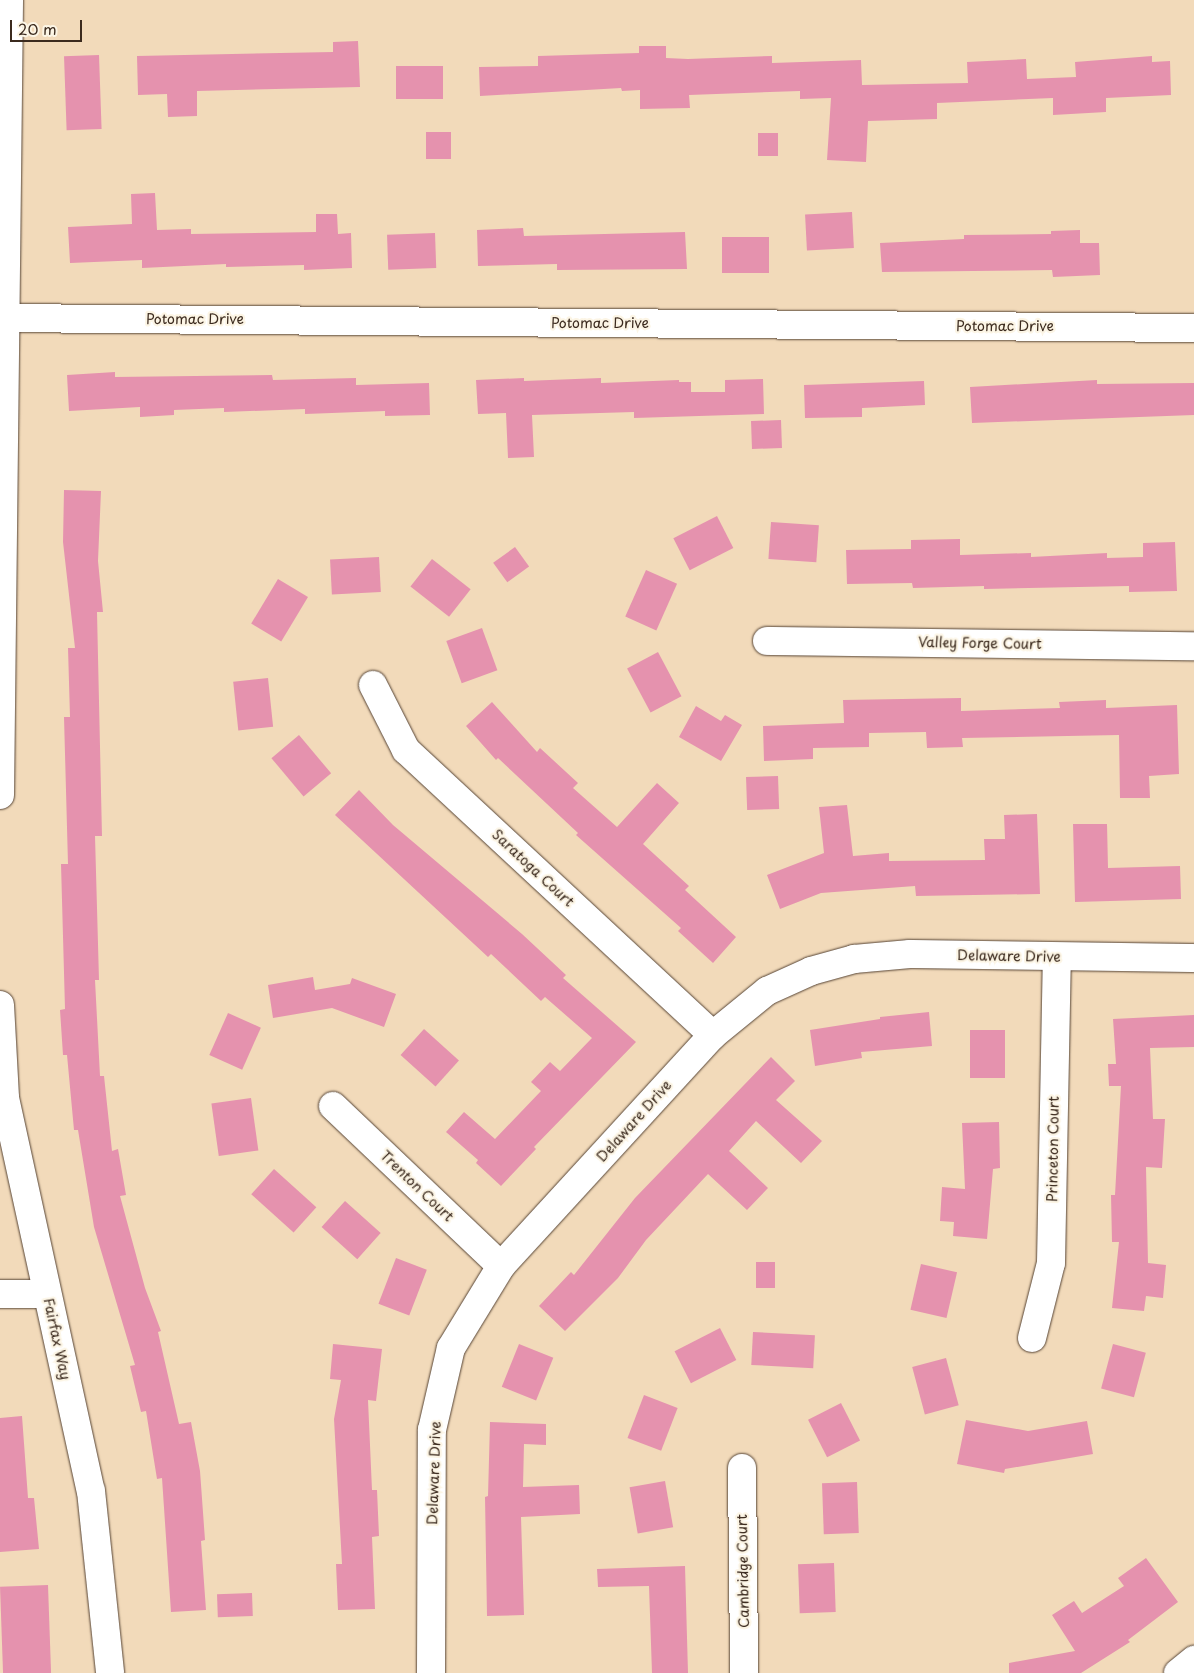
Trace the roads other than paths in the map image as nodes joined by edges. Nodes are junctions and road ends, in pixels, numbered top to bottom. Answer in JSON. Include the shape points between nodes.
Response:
{"nodes":[{"id":1,"x":10,"y":0,"type":"edge"},
{"id":2,"x":3,"y":318,"type":"edge"},
{"id":3,"x":1194,"y":328,"type":"edge"},
{"id":4,"x":767,"y":641,"type":"dead end"},
{"id":5,"x":1194,"y":646,"type":"edge"},
{"id":6,"x":373,"y":685,"type":"dead end"},
{"id":7,"x":0,"y":795,"type":"edge"},
{"id":8,"x":1057,"y":958,"type":"junction"},
{"id":9,"x":1194,"y":958,"type":"edge"},
{"id":10,"x":0,"y":1005,"type":"edge"},
{"id":11,"x":713,"y":1035,"type":"junction"},
{"id":12,"x":333,"y":1106,"type":"dead end"},
{"id":13,"x":501,"y":1266,"type":"junction"},
{"id":14,"x":0,"y":1294,"type":"edge"},
{"id":15,"x":47,"y":1294,"type":"junction"},
{"id":16,"x":1032,"y":1338,"type":"dead end"},
{"id":17,"x":742,"y":1468,"type":"dead end"},
{"id":18,"x":1194,"y":1660,"type":"edge"},
{"id":19,"x":110,"y":1673,"type":"edge"},
{"id":20,"x":431,"y":1673,"type":"edge"},
{"id":21,"x":744,"y":1673,"type":"edge"},
{"id":22,"x":1178,"y":1673,"type":"edge"}],
"edges":[{"from":1,"to":2,"type":"street"},
{"from":2,"to":3,"type":"street","name":"Potomac Drive"},
{"from":2,"to":7,"type":"street"},
{"from":4,"to":5,"type":"street","name":"Valley Forge Court"},
{"from":6,"to":11,"type":"street","name":"Saratoga Court","via":[[406,750]]},
{"from":8,"to":9,"type":"street","name":"Delaware Drive"},
{"from":8,"to":11,"type":"street","name":"Delaware Drive","via":[[910,954],[854,959],[811,971],[767,991]]},
{"from":8,"to":16,"type":"street","name":"Princeton Court","via":[[1051,1263]]},
{"from":10,"to":15,"type":"street","name":"Fairfax Way","via":[[5,1098]]},
{"from":11,"to":13,"type":"street","name":"Delaware Drive"},
{"from":12,"to":13,"type":"street","name":"Trenton Court"},
{"from":13,"to":20,"type":"street","name":"Delaware Drive","via":[[451,1348],[432,1430]]},
{"from":14,"to":15,"type":"street"},
{"from":15,"to":19,"type":"street","name":"Fairfax Way","via":[[91,1491]]},
{"from":17,"to":21,"type":"street","name":"Cambridge Court"},
{"from":18,"to":22,"type":"street"}]}
